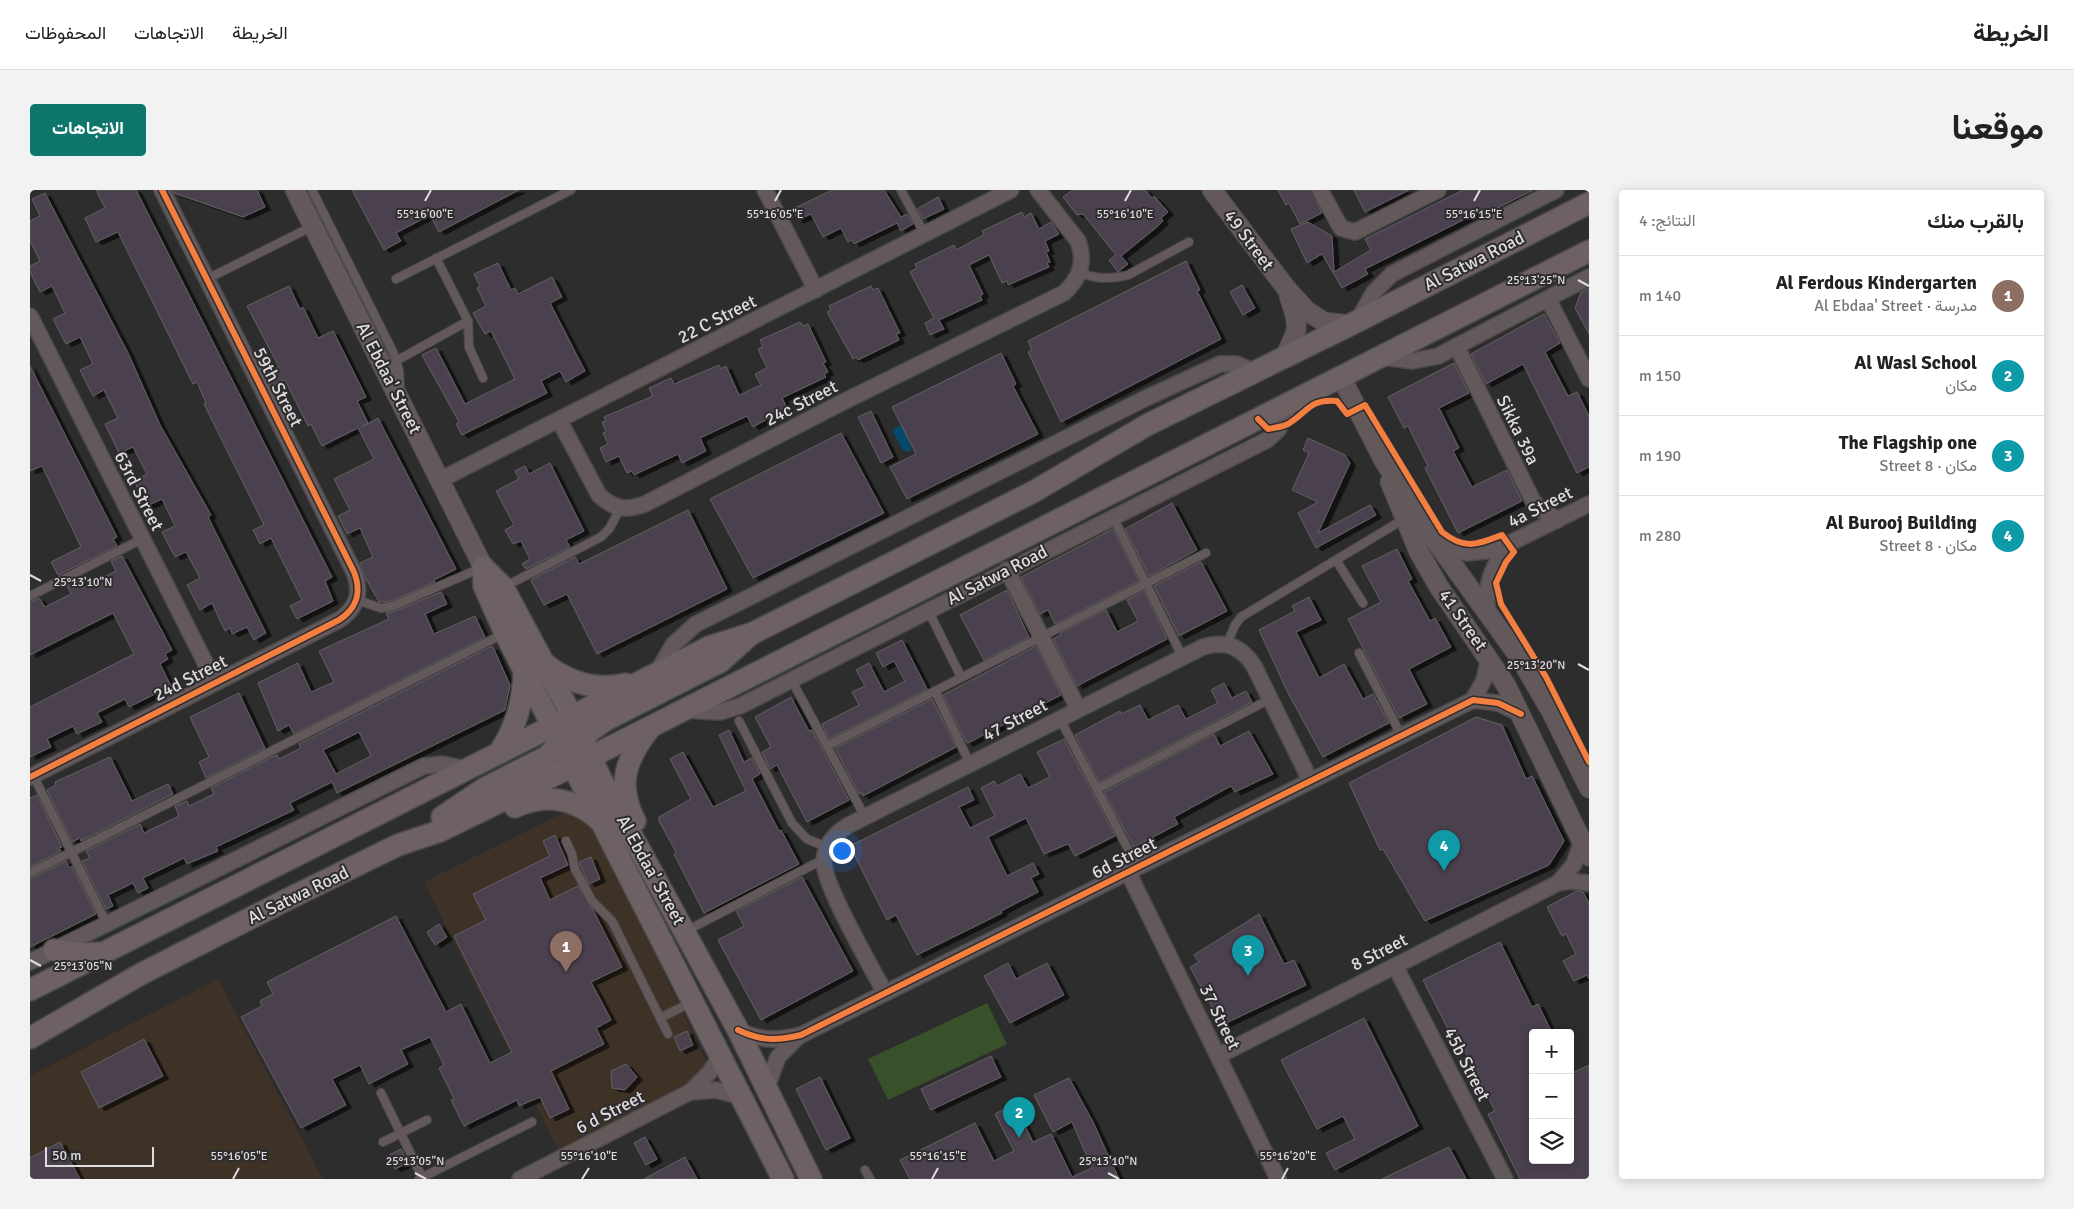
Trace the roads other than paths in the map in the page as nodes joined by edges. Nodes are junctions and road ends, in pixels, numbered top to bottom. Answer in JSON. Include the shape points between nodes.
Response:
{"nodes":[{"id":1,"x":162,"y":190,"type":"edge"},
{"id":2,"x":295,"y":190,"type":"edge"},
{"id":3,"x":312,"y":190,"type":"edge"},
{"id":4,"x":571,"y":190,"type":"edge"},
{"id":5,"x":901,"y":190,"type":"edge"},
{"id":6,"x":1011,"y":190,"type":"edge"},
{"id":7,"x":1038,"y":190,"type":"edge"},
{"id":8,"x":1212,"y":190,"type":"edge"},
{"id":9,"x":1320,"y":190,"type":"edge"},
{"id":10,"x":1438,"y":190,"type":"edge"},
{"id":11,"x":1556,"y":190,"type":"edge"},
{"id":12,"x":770,"y":192,"type":"edge"},
{"id":13,"x":1589,"y":203,"type":"edge"},
{"id":14,"x":312,"y":226,"type":"junction"},
{"id":15,"x":925,"y":235,"type":"junction"},
{"id":16,"x":1189,"y":242,"type":"dead end"},
{"id":17,"x":1589,"y":251,"type":"edge"},
{"id":18,"x":436,"y":258,"type":"junction"},
{"id":19,"x":1081,"y":267,"type":"junction"},
{"id":20,"x":1589,"y":277,"type":"edge"},
{"id":21,"x":207,"y":279,"type":"junction"},
{"id":22,"x":396,"y":279,"type":"dead end"},
{"id":23,"x":816,"y":290,"type":"junction"},
{"id":24,"x":1287,"y":290,"type":"junction"},
{"id":25,"x":1548,"y":299,"type":"junction"},
{"id":26,"x":30,"y":316,"type":"edge"},
{"id":27,"x":468,"y":321,"type":"junction"},
{"id":28,"x":1354,"y":322,"type":"junction"},
{"id":29,"x":1457,"y":347,"type":"junction"},
{"id":30,"x":1382,"y":357,"type":"junction"},
{"id":31,"x":1284,"y":358,"type":"junction"},
{"id":32,"x":396,"y":361,"type":"junction"},
{"id":33,"x":1255,"y":372,"type":"junction"},
{"id":34,"x":1341,"y":377,"type":"junction"},
{"id":35,"x":483,"y":378,"type":"dead end"},
{"id":36,"x":1589,"y":379,"type":"edge"},
{"id":37,"x":399,"y":398,"type":"junction"},
{"id":38,"x":1291,"y":402,"type":"junction"},
{"id":39,"x":559,"y":420,"type":"junction"},
{"id":40,"x":1384,"y":461,"type":"junction"},
{"id":41,"x":440,"y":480,"type":"junction"},
{"id":42,"x":1589,"y":504,"type":"edge"},
{"id":43,"x":620,"y":508,"type":"junction"},
{"id":44,"x":1113,"y":517,"type":"junction"},
{"id":45,"x":1404,"y":519,"type":"junction"},
{"id":46,"x":1558,"y":520,"type":"junction"},
{"id":47,"x":142,"y":538,"type":"junction"},
{"id":48,"x":1437,"y":542,"type":"junction"},
{"id":49,"x":1509,"y":544,"type":"junction"},
{"id":50,"x":1206,"y":553,"type":"dead end"},
{"id":51,"x":1336,"y":560,"type":"junction"},
{"id":52,"x":483,"y":567,"type":"junction"},
{"id":53,"x":1007,"y":570,"type":"junction"},
{"id":54,"x":1146,"y":584,"type":"junction"},
{"id":55,"x":503,"y":587,"type":"junction"},
{"id":56,"x":30,"y":596,"type":"edge"},
{"id":57,"x":357,"y":600,"type":"junction"},
{"id":58,"x":1363,"y":603,"type":"dead end"},
{"id":59,"x":1487,"y":609,"type":"junction"},
{"id":60,"x":928,"y":610,"type":"junction"},
{"id":61,"x":505,"y":633,"type":"junction"},
{"id":62,"x":752,"y":633,"type":"junction"},
{"id":63,"x":1041,"y":637,"type":"junction"},
{"id":64,"x":1227,"y":644,"type":"junction"},
{"id":65,"x":1359,"y":653,"type":"dead end"},
{"id":66,"x":1182,"y":656,"type":"junction"},
{"id":67,"x":1489,"y":658,"type":"junction"},
{"id":68,"x":533,"y":666,"type":"junction"},
{"id":69,"x":651,"y":676,"type":"junction"},
{"id":70,"x":961,"y":677,"type":"junction"},
{"id":71,"x":791,"y":679,"type":"junction"},
{"id":72,"x":215,"y":682,"type":"junction"},
{"id":73,"x":936,"y":690,"type":"junction"},
{"id":74,"x":1270,"y":700,"type":"junction"},
{"id":75,"x":1473,"y":700,"type":"junction"},
{"id":76,"x":1078,"y":708,"type":"junction"},
{"id":77,"x":682,"y":710,"type":"junction"},
{"id":78,"x":1521,"y":714,"type":"junction"},
{"id":79,"x":572,"y":716,"type":"junction"},
{"id":80,"x":1059,"y":718,"type":"junction"},
{"id":81,"x":739,"y":722,"type":"dead end"},
{"id":82,"x":653,"y":724,"type":"junction"},
{"id":83,"x":556,"y":734,"type":"junction"},
{"id":84,"x":1402,"y":735,"type":"junction"},
{"id":85,"x":827,"y":746,"type":"junction"},
{"id":86,"x":499,"y":753,"type":"junction"},
{"id":87,"x":582,"y":754,"type":"junction"},
{"id":88,"x":970,"y":764,"type":"junction"},
{"id":89,"x":467,"y":770,"type":"junction"},
{"id":90,"x":31,"y":776,"type":"edge"},
{"id":91,"x":1310,"y":780,"type":"junction"},
{"id":92,"x":1589,"y":788,"type":"edge"},
{"id":93,"x":1097,"y":789,"type":"junction"},
{"id":94,"x":865,"y":817,"type":"junction"},
{"id":95,"x":602,"y":821,"type":"junction"},
{"id":96,"x":566,"y":841,"type":"dead end"},
{"id":97,"x":398,"y":845,"type":"junction"},
{"id":98,"x":1585,"y":849,"type":"edge"},
{"id":99,"x":71,"y":852,"type":"junction"},
{"id":100,"x":825,"y":853,"type":"junction"},
{"id":101,"x":1133,"y":870,"type":"junction"},
{"id":102,"x":30,"y":873,"type":"edge"},
{"id":103,"x":656,"y":879,"type":"junction"},
{"id":104,"x":1589,"y":882,"type":"edge"},
{"id":105,"x":1558,"y":883,"type":"junction"},
{"id":106,"x":107,"y":924,"type":"junction"},
{"id":107,"x":685,"y":932,"type":"junction"},
{"id":108,"x":54,"y":950,"type":"junction"},
{"id":109,"x":107,"y":951,"type":"junction"},
{"id":110,"x":30,"y":962,"type":"edge"},
{"id":111,"x":1395,"y":966,"type":"junction"},
{"id":112,"x":30,"y":990,"type":"edge"},
{"id":113,"x":885,"y":992,"type":"junction"},
{"id":114,"x":694,"y":1001,"type":"junction"},
{"id":115,"x":660,"y":1018,"type":"junction"},
{"id":116,"x":738,"y":1030,"type":"junction"},
{"id":117,"x":668,"y":1034,"type":"dead end"},
{"id":118,"x":801,"y":1035,"type":"junction"},
{"id":119,"x":30,"y":1038,"type":"edge"},
{"id":120,"x":721,"y":1056,"type":"junction"},
{"id":121,"x":1218,"y":1056,"type":"junction"},
{"id":122,"x":767,"y":1087,"type":"junction"},
{"id":123,"x":690,"y":1092,"type":"junction"},
{"id":124,"x":381,"y":1093,"type":"dead end"},
{"id":125,"x":742,"y":1097,"type":"junction"},
{"id":126,"x":427,"y":1120,"type":"dead end"},
{"id":127,"x":532,"y":1122,"type":"dead end"},
{"id":128,"x":401,"y":1133,"type":"junction"},
{"id":129,"x":383,"y":1142,"type":"dead end"},
{"id":130,"x":865,"y":1170,"type":"dead end"},
{"id":131,"x":422,"y":1179,"type":"edge"},
{"id":132,"x":520,"y":1179,"type":"edge"},
{"id":133,"x":783,"y":1179,"type":"edge"},
{"id":134,"x":802,"y":1179,"type":"edge"},
{"id":135,"x":812,"y":1179,"type":"edge"},
{"id":136,"x":870,"y":1179,"type":"edge"},
{"id":137,"x":1278,"y":1179,"type":"edge"},
{"id":138,"x":1506,"y":1179,"type":"edge"}],
"edges":[{"from":1,"to":21,"type":"street","name":"59th Street"},
{"from":2,"to":14,"type":"street","name":"Al Ebdaa' Street"},
{"from":3,"to":32,"type":"lane"},
{"from":4,"to":18,"type":"lane"},
{"from":5,"to":15,"type":"lane"},
{"from":6,"to":15,"type":"street","name":"22 C Street"},
{"from":7,"to":19,"type":"street","via":[[1078,241]]},
{"from":8,"to":24,"type":"street","name":"49 Street"},
{"from":9,"to":10,"type":"street","via":[[1341,228],[1355,232]]},
{"from":11,"to":28,"type":"street","name":"Al Satwa Road","via":[[1392,274],[1379,285]]},
{"from":12,"to":23,"type":"street"},
{"from":13,"to":28,"type":"main road","name":"Al Satwa Road"},
{"from":14,"to":21,"type":"lane"},
{"from":14,"to":37,"type":"street","name":"Al Ebdaa' Street"},
{"from":15,"to":23,"type":"street","name":"22 C Street"},
{"from":16,"to":19,"type":"lane","via":[[1128,275],[1098,278]]},
{"from":17,"to":30,"type":"main road","name":"Al Satwa Road"},
{"from":18,"to":22,"type":"lane"},
{"from":18,"to":27,"type":"lane"},
{"from":19,"to":43,"type":"street","name":"24c Street","via":[[1074,284],[1064,293],[645,504],[633,509]]},
{"from":20,"to":25,"type":"street"},
{"from":21,"to":57,"type":"street","name":"59th Street","via":[[354,572]]},
{"from":23,"to":39,"type":"street","name":"22 C Street"},
{"from":24,"to":28,"type":"street","name":"49 Street","via":[[1318,319],[1331,323]]},
{"from":24,"to":31,"type":"street","name":"49 Street","via":[[1296,312],[1297,326]]},
{"from":25,"to":29,"type":"street"},
{"from":25,"to":36,"type":"street"},
{"from":26,"to":47,"type":"street","name":"63rd Street"},
{"from":27,"to":32,"type":"lane"},
{"from":27,"to":35,"type":"lane","via":[[469,346]]},
{"from":28,"to":31,"type":"main road","name":"Al Satwa Road"},
{"from":29,"to":30,"type":"street","via":[[1422,360]]},
{"from":29,"to":46,"type":"street","name":"Sikka 39a","via":[[1533,501]]},
{"from":30,"to":34,"type":"main road","name":"Al Satwa Road"},
{"from":31,"to":33,"type":"main road","name":"Al Satwa Road"},
{"from":32,"to":37,"type":"lane"},
{"from":33,"to":62,"type":"main road","name":"Al Satwa Road","via":[[1147,425],[1033,492]]},
{"from":33,"to":69,"type":"street","via":[[1230,363],[1213,366],[1101,420],[696,624],[672,645]]},
{"from":34,"to":38,"type":"main road","name":"Al Satwa Road"},
{"from":34,"to":40,"type":"street","name":"41 Street"},
{"from":37,"to":41,"type":"street","name":"Al Ebdaa' Street"},
{"from":38,"to":44,"type":"street","name":"Al Satwa Road","via":[[1278,430],[1267,440]]},
{"from":38,"to":77,"type":"main road","name":"Al Satwa Road"},
{"from":39,"to":41,"type":"street","name":"22 C Street"},
{"from":39,"to":43,"type":"street","via":[[599,495],[608,504]]},
{"from":40,"to":45,"type":"street","name":"41 Street"},
{"from":40,"to":48,"type":"street","name":"41 Street"},
{"from":41,"to":52,"type":"street","name":"Al Ebdaa' Street"},
{"from":42,"to":46,"type":"street","name":"4a Street"},
{"from":43,"to":55,"type":"lane","via":[[601,537]]},
{"from":44,"to":53,"type":"street","name":"Al Satwa Road"},
{"from":44,"to":54,"type":"lane"},
{"from":45,"to":51,"type":"lane"},
{"from":45,"to":67,"type":"street","name":"41 Street","via":[[1439,587]]},
{"from":46,"to":49,"type":"street","name":"4a Street"},
{"from":47,"to":56,"type":"lane"},
{"from":47,"to":72,"type":"street","name":"63rd Street"},
{"from":48,"to":49,"type":"street","name":"4a Street","via":[[1451,550],[1481,554]]},
{"from":48,"to":59,"type":"street","name":"41 Street"},
{"from":49,"to":59,"type":"street","name":"4a Street","via":[[1490,574],[1486,591]]},
{"from":50,"to":54,"type":"lane"},
{"from":51,"to":58,"type":"lane"},
{"from":51,"to":64,"type":"lane","via":[[1241,617]]},
{"from":52,"to":55,"type":"main road","name":"Al Ebdaa' Street"},
{"from":52,"to":57,"type":"lane","via":[[393,606],[381,608]]},
{"from":52,"to":61,"type":"main road","name":"Al Ebdaa' Street","via":[[484,586]]},
{"from":53,"to":60,"type":"street","name":"Al Satwa Road"},
{"from":53,"to":63,"type":"street"},
{"from":54,"to":63,"type":"lane"},
{"from":54,"to":66,"type":"lane"},
{"from":55,"to":68,"type":"main road","name":"Al Ebdaa' Street"},
{"from":57,"to":72,"type":"street","name":"24d Street","via":[[339,620]]},
{"from":59,"to":92,"type":"street","name":"41 Street","via":[[1520,658]]},
{"from":60,"to":70,"type":"lane"},
{"from":60,"to":71,"type":"street","name":"Al Satwa Road"},
{"from":61,"to":68,"type":"main road","name":"Al Ebdaa' Street"},
{"from":61,"to":99,"type":"lane"},
{"from":62,"to":69,"type":"main road","name":"Al Satwa Road","via":[[710,647]]},
{"from":62,"to":87,"type":"main road","via":[[720,662],[606,720]]},
{"from":63,"to":70,"type":"lane"},
{"from":63,"to":76,"type":"street"},
{"from":64,"to":66,"type":"street","name":"47 Street","via":[[1214,643]]},
{"from":64,"to":74,"type":"street","via":[[1247,656]]},
{"from":65,"to":84,"type":"lane"},
{"from":66,"to":76,"type":"street","name":"47 Street"},
{"from":67,"to":75,"type":"street","via":[[1484,680]]},
{"from":67,"to":78,"type":"street","name":"41 Street"},
{"from":68,"to":69,"type":"main road","via":[[598,687],[614,687]]},
{"from":68,"to":79,"type":"main road","name":"Al Ebdaa' Street"},
{"from":68,"to":83,"type":"main road","name":"Al Ebdaa' Street"},
{"from":68,"to":86,"type":"main road","via":[[518,716]]},
{"from":69,"to":79,"type":"main road","name":"Al Satwa Road"},
{"from":70,"to":73,"type":"lane"},
{"from":71,"to":77,"type":"street","name":"Al Satwa Road","via":[[732,709],[713,712]]},
{"from":71,"to":85,"type":"lane"},
{"from":72,"to":90,"type":"street","name":"24d Street"},
{"from":73,"to":85,"type":"lane"},
{"from":73,"to":88,"type":"lane"},
{"from":74,"to":91,"type":"street"},
{"from":74,"to":93,"type":"lane"},
{"from":75,"to":78,"type":"street","via":[[1498,703]]},
{"from":75,"to":84,"type":"street","name":"6d Street"},
{"from":76,"to":80,"type":"street","name":"47 Street"},
{"from":77,"to":82,"type":"main road","name":"Al Satwa Road"},
{"from":78,"to":98,"type":"street","name":"41 Street"},
{"from":79,"to":83,"type":"main road","name":"Al Satwa Road"},
{"from":79,"to":87,"type":"main road","name":"Al Ebdaa' Street"},
{"from":80,"to":88,"type":"street","name":"47 Street"},
{"from":80,"to":93,"type":"lane"},
{"from":81,"to":100,"type":"lane","via":[[792,823]]},
{"from":82,"to":87,"type":"main road","name":"Al Satwa Road"},
{"from":82,"to":103,"type":"main road","via":[[633,752],[625,781],[630,810],[654,858]]},
{"from":83,"to":86,"type":"main road","name":"Al Satwa Road"},
{"from":83,"to":87,"type":"main road","name":"Al Ebdaa' Street"},
{"from":83,"to":97,"type":"main road","via":[[548,756],[486,788]]},
{"from":84,"to":91,"type":"street","name":"6d Street"},
{"from":85,"to":94,"type":"lane"},
{"from":86,"to":89,"type":"main road","name":"Al Satwa Road"},
{"from":87,"to":95,"type":"main road","name":"Al Ebdaa' Street"},
{"from":87,"to":97,"type":"main road","name":"Al Satwa Road","via":[[433,834]]},
{"from":87,"to":103,"type":"main road","name":"Al Ebdaa' Street","via":[[600,779]]},
{"from":88,"to":94,"type":"street","name":"47 Street"},
{"from":89,"to":106,"type":"street","via":[[442,764],[424,766]]},
{"from":89,"to":109,"type":"main road","name":"Al Satwa Road"},
{"from":90,"to":99,"type":"lane"},
{"from":91,"to":101,"type":"street","name":"6d Street"},
{"from":93,"to":101,"type":"lane"},
{"from":94,"to":100,"type":"street","name":"47 Street","via":[[839,832]]},
{"from":95,"to":97,"type":"main road","via":[[575,803],[542,798],[526,802],[443,842]]},
{"from":95,"to":114,"type":"main road","name":"Al Ebdaa' Street"},
{"from":96,"to":115,"type":"lane","via":[[575,869],[592,902],[612,921]]},
{"from":97,"to":119,"type":"main road","name":"Al Satwa Road","via":[[142,974]]},
{"from":98,"to":105,"type":"street","name":"8 Street"},
{"from":99,"to":102,"type":"lane"},
{"from":99,"to":106,"type":"lane"},
{"from":100,"to":107,"type":"lane"},
{"from":100,"to":113,"type":"street","via":[[826,881]]},
{"from":101,"to":113,"type":"street","name":"6d Street"},
{"from":101,"to":121,"type":"street","name":"37 Street"},
{"from":103,"to":107,"type":"main road","name":"Al Ebdaa' Street"},
{"from":104,"to":105,"type":"street","name":"8 Street"},
{"from":105,"to":111,"type":"street","name":"8 Street"},
{"from":106,"to":108,"type":"street"},
{"from":107,"to":116,"type":"main road","name":"Al Ebdaa' Street"},
{"from":108,"to":109,"type":"main road","via":[[80,954]]},
{"from":108,"to":110,"type":"street"},
{"from":109,"to":112,"type":"main road","name":"Al Satwa Road"},
{"from":111,"to":121,"type":"street","name":"8 Street"},
{"from":111,"to":138,"type":"street","name":"45b Street"},
{"from":113,"to":118,"type":"street","name":"6d Street"},
{"from":114,"to":115,"type":"lane"},
{"from":114,"to":120,"type":"main road","name":"Al Ebdaa' Street"},
{"from":115,"to":117,"type":"lane"},
{"from":116,"to":118,"type":"street","name":"6d Street","via":[[772,1041]]},
{"from":116,"to":122,"type":"main road","name":"Al Ebdaa' Street"},
{"from":118,"to":122,"type":"street","name":"6d Street","via":[[778,1057]]},
{"from":120,"to":123,"type":"street","name":"6 d Street"},
{"from":120,"to":125,"type":"main road","name":"Al Ebdaa' Street"},
{"from":120,"to":134,"type":"main road","via":[[744,1068]]},
{"from":121,"to":137,"type":"street","name":"37 Street"},
{"from":122,"to":135,"type":"main road","name":"Al Ebdaa' Street"},
{"from":123,"to":125,"type":"street","name":"6 d Street","via":[[716,1090]]},
{"from":123,"to":132,"type":"street","name":"6 d Street"},
{"from":124,"to":128,"type":"lane"},
{"from":125,"to":133,"type":"main road","name":"Al Ebdaa' Street"},
{"from":126,"to":128,"type":"lane"},
{"from":127,"to":131,"type":"lane"},
{"from":128,"to":129,"type":"lane"},
{"from":128,"to":131,"type":"lane"},
{"from":130,"to":136,"type":"lane"}]}
